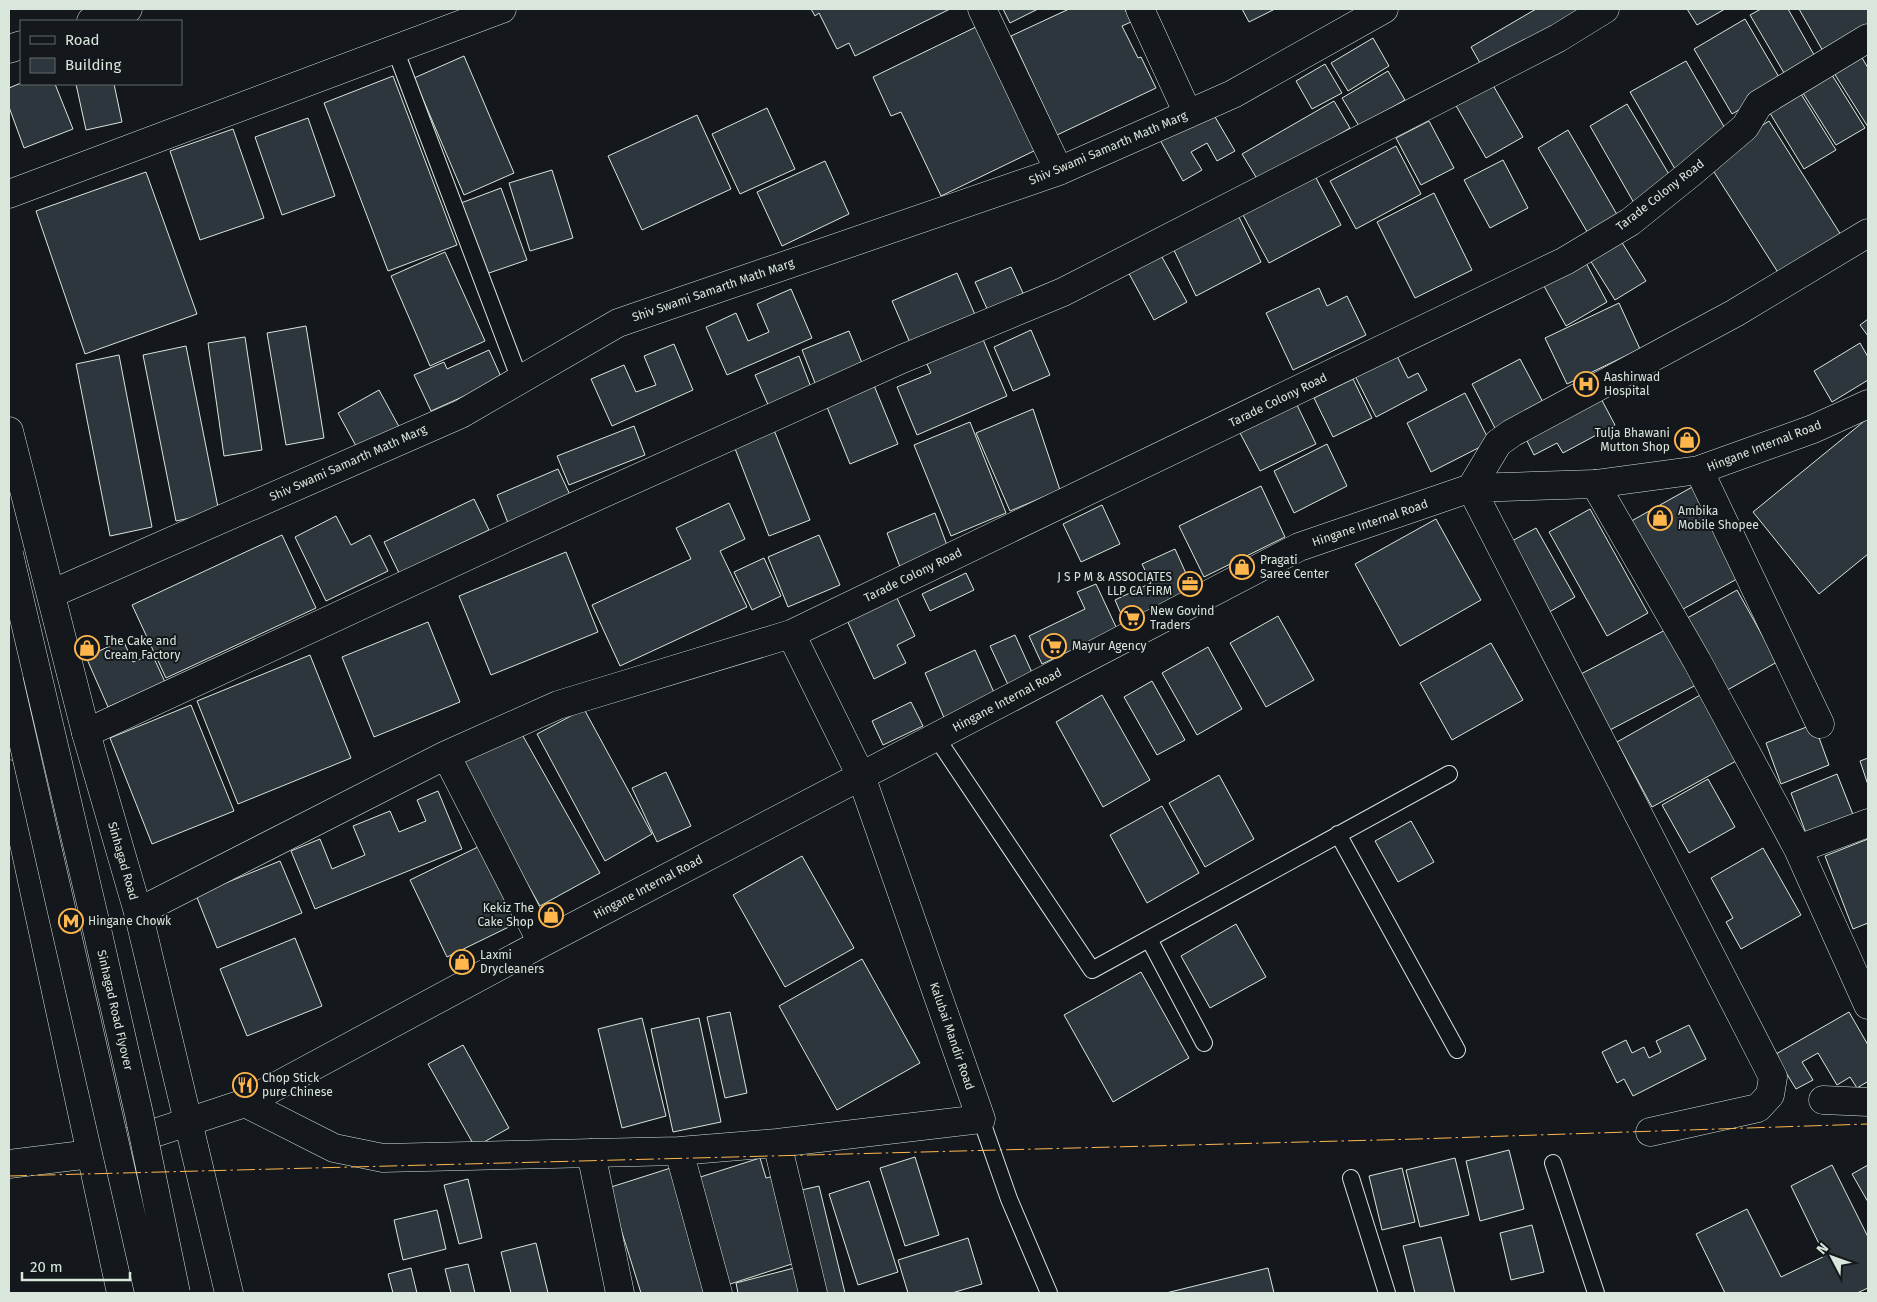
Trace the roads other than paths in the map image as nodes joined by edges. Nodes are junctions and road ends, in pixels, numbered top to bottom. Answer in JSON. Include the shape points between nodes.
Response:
{"nodes":[{"id":1,"x":128,"y":9,"type":"edge"},
{"id":2,"x":502,"y":9,"type":"edge"},
{"id":3,"x":982,"y":9,"type":"edge"},
{"id":4,"x":1140,"y":9,"type":"edge"},
{"id":5,"x":1384,"y":9,"type":"edge"},
{"id":6,"x":1605,"y":9,"type":"edge"},
{"id":7,"x":93,"y":20,"type":"edge"},
{"id":8,"x":1868,"y":38,"type":"edge"},
{"id":9,"x":395,"y":49,"type":"junction"},
{"id":10,"x":1188,"y":114,"type":"junction"},
{"id":11,"x":1060,"y":171,"type":"junction"},
{"id":12,"x":9,"y":194,"type":"edge"},
{"id":13,"x":1868,"y":233,"type":"edge"},
{"id":14,"x":520,"y":380,"type":"junction"},
{"id":15,"x":1868,"y":404,"type":"edge"},
{"id":16,"x":9,"y":431,"type":"edge"},
{"id":17,"x":1699,"y":470,"type":"junction"},
{"id":18,"x":1594,"y":484,"type":"junction"},
{"id":19,"x":1471,"y":488,"type":"junction"},
{"id":20,"x":9,"y":554,"type":"edge"},
{"id":21,"x":51,"y":594,"type":"junction"},
{"id":22,"x":791,"y":634,"type":"junction"},
{"id":23,"x":9,"y":680,"type":"edge"},
{"id":24,"x":1820,"y":724,"type":"dead end"},
{"id":25,"x":86,"y":733,"type":"junction"},
{"id":26,"x":936,"y":737,"type":"junction"},
{"id":27,"x":446,"y":755,"type":"junction"},
{"id":28,"x":9,"y":774,"type":"edge"},
{"id":29,"x":1449,"y":774,"type":"dead end"},
{"id":30,"x":861,"y":776,"type":"junction"},
{"id":31,"x":1868,"y":823,"type":"edge"},
{"id":32,"x":1338,"y":834,"type":"junction"},
{"id":33,"x":16,"y":839,"type":"edge"},
{"id":34,"x":1798,"y":849,"type":"junction"},
{"id":35,"x":138,"y":912,"type":"junction"},
{"id":36,"x":1149,"y":939,"type":"junction"},
{"id":37,"x":542,"y":942,"type":"junction"},
{"id":38,"x":1868,"y":1005,"type":"edge"},
{"id":39,"x":1204,"y":1043,"type":"dead end"},
{"id":40,"x":1457,"y":1050,"type":"dead end"},
{"id":41,"x":1823,"y":1100,"type":"dead end"},
{"id":42,"x":1868,"y":1102,"type":"edge"},
{"id":43,"x":245,"y":1103,"type":"junction"},
{"id":44,"x":981,"y":1119,"type":"junction"},
{"id":45,"x":188,"y":1123,"type":"junction"},
{"id":46,"x":1650,"y":1132,"type":"dead end"},
{"id":47,"x":777,"y":1143,"type":"junction"},
{"id":48,"x":679,"y":1151,"type":"junction"},
{"id":49,"x":591,"y":1153,"type":"junction"},
{"id":50,"x":91,"y":1154,"type":"junction"},
{"id":51,"x":1553,"y":1163,"type":"dead end"},
{"id":52,"x":9,"y":1164,"type":"edge"},
{"id":53,"x":1351,"y":1178,"type":"dead end"},
{"id":54,"x":121,"y":1293,"type":"edge"},
{"id":55,"x":148,"y":1293,"type":"edge"},
{"id":56,"x":176,"y":1293,"type":"edge"},
{"id":57,"x":229,"y":1293,"type":"edge"},
{"id":58,"x":620,"y":1293,"type":"edge"},
{"id":59,"x":718,"y":1293,"type":"edge"},
{"id":60,"x":813,"y":1293,"type":"edge"},
{"id":61,"x":1049,"y":1293,"type":"edge"},
{"id":62,"x":1387,"y":1293,"type":"edge"},
{"id":63,"x":1596,"y":1293,"type":"edge"}],
"edges":[{"from":1,"to":7,"type":"street"},
{"from":2,"to":9,"type":"street"},
{"from":3,"to":11,"type":"street"},
{"from":4,"to":10,"type":"street"},
{"from":5,"to":10,"type":"street","name":"Shiv Swami Samarth Math Marg","via":[[1233,94]]},
{"from":6,"to":25,"type":"street","via":[[1558,38],[1063,292],[650,473]]},
{"from":8,"to":22,"type":"street","name":"Tarade Colony Road","via":[[1759,104],[1745,127],[1691,173],[1630,222],[1565,261]]},
{"from":9,"to":12,"type":"street"},
{"from":9,"to":14,"type":"lane"},
{"from":10,"to":11,"type":"street","name":"Shiv Swami Samarth Math Marg"},
{"from":11,"to":14,"type":"street","name":"Shiv Swami Samarth Math Marg","via":[[618,323]]},
{"from":13,"to":19,"type":"street","via":[[1735,313],[1512,432],[1498,443]]},
{"from":14,"to":21,"type":"street","name":"Shiv Swami Samarth Math Marg","via":[[461,414]]},
{"from":15,"to":17,"type":"street","name":"Hingane Internal Road"},
{"from":16,"to":21,"type":"street","name":"Sinhagad Road"},
{"from":17,"to":18,"type":"street","name":"Hingane Internal Road"},
{"from":17,"to":24,"type":"street"},
{"from":18,"to":19,"type":"street","name":"Hingane Internal Road"},
{"from":18,"to":34,"type":"street","via":[[1697,661]]},
{"from":19,"to":26,"type":"street","name":"Hingane Internal Road","via":[[1298,547]]},
{"from":19,"to":46,"type":"street","via":[[1773,1077],[1770,1095],[1758,1108]]},
{"from":20,"to":56,"type":"street","name":"Sinhagad Road Flyover","bridge":true,"via":[[139,1114]]},
{"from":21,"to":25,"type":"street","name":"Sinhagad Road"},
{"from":22,"to":27,"type":"street","name":"Tarade Colony Road","via":[[558,705]]},
{"from":22,"to":30,"type":"street"},
{"from":23,"to":55,"type":"street","bridge":true},
{"from":25,"to":35,"type":"street","name":"Sinhagad Road"},
{"from":26,"to":30,"type":"street","name":"Hingane Internal Road"},
{"from":26,"to":36,"type":"lane","via":[[1092,970]]},
{"from":27,"to":35,"type":"street","name":"Tarade Colony Road"},
{"from":27,"to":37,"type":"street"},
{"from":28,"to":33,"type":"street"},
{"from":29,"to":32,"type":"lane"},
{"from":30,"to":37,"type":"street","name":"Hingane Internal Road"},
{"from":30,"to":44,"type":"street","name":"Kalubai Mandir Road"},
{"from":31,"to":34,"type":"street"},
{"from":32,"to":36,"type":"lane"},
{"from":32,"to":40,"type":"lane"},
{"from":33,"to":50,"type":"street"},
{"from":34,"to":38,"type":"street"},
{"from":35,"to":45,"type":"street","name":"Sinhagad Road"},
{"from":36,"to":39,"type":"lane"},
{"from":37,"to":43,"type":"street","name":"Hingane Internal Road"},
{"from":41,"to":42,"type":"street"},
{"from":43,"to":45,"type":"street","name":"Hingane Internal Road"},
{"from":43,"to":49,"type":"street","via":[[334,1148],[383,1158]]},
{"from":44,"to":47,"type":"street"},
{"from":44,"to":61,"type":"lane","name":"Kalubai Mandir Road","via":[[1009,1199]]},
{"from":45,"to":50,"type":"street","name":"Hingane Internal Road"},
{"from":45,"to":57,"type":"street","name":"Sinhagad Road"},
{"from":47,"to":48,"type":"street"},
{"from":47,"to":60,"type":"street"},
{"from":48,"to":49,"type":"street"},
{"from":48,"to":59,"type":"street"},
{"from":49,"to":58,"type":"street"},
{"from":50,"to":52,"type":"street","name":"Hingane Internal Road"},
{"from":50,"to":54,"type":"street"},
{"from":51,"to":63,"type":"lane"},
{"from":53,"to":62,"type":"lane"}]}
